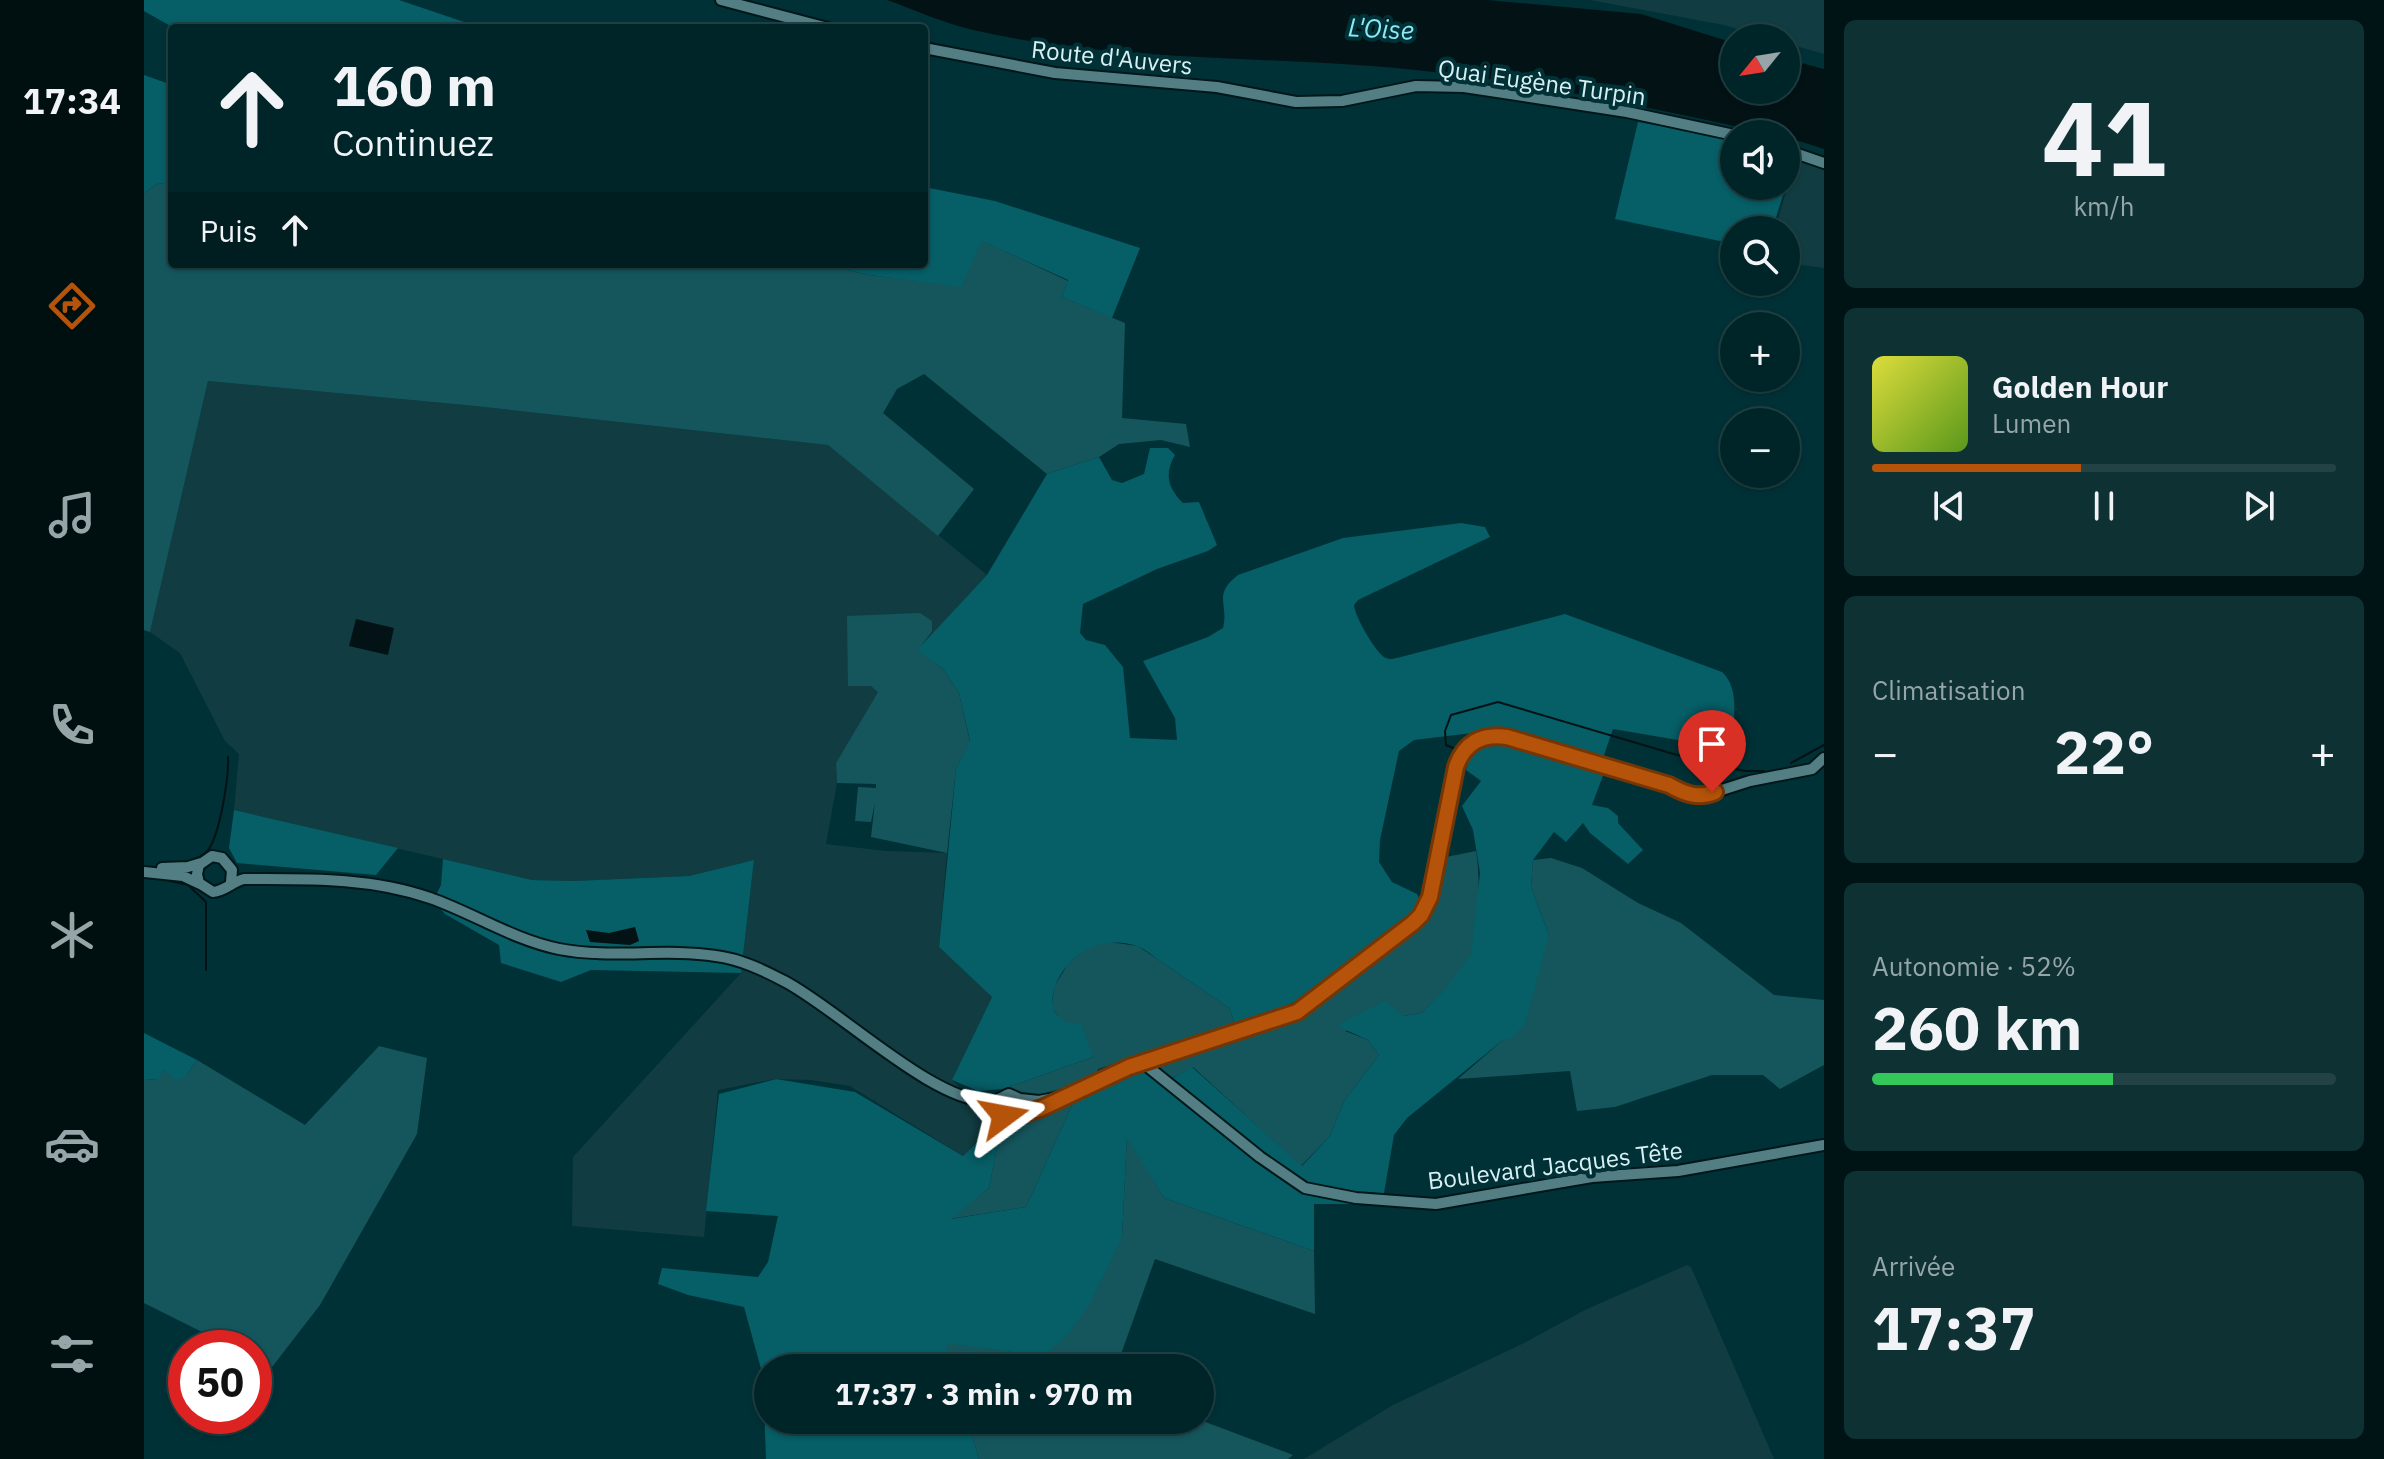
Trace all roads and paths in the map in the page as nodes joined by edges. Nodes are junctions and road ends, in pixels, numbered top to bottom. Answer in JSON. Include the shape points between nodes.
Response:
{"nodes":[{"id":1,"x":721,"y":0,"type":"edge"},
{"id":2,"x":813,"y":24,"type":"edge"},
{"id":3,"x":928,"y":49,"type":"edge"},
{"id":4,"x":1296,"y":102,"type":"joint"},
{"id":5,"x":1720,"y":132,"type":"edge"},
{"id":6,"x":1800,"y":155,"type":"edge"},
{"id":7,"x":1824,"y":163,"type":"edge"},
{"id":8,"x":1824,"y":758,"type":"edge"},
{"id":9,"x":202,"y":862,"type":"junction"},
{"id":10,"x":144,"y":870,"type":"edge"},
{"id":11,"x":232,"y":870,"type":"junction"},
{"id":12,"x":309,"y":879,"type":"junction"},
{"id":13,"x":231,"y":882,"type":"junction"},
{"id":14,"x":201,"y":886,"type":"junction"},
{"id":15,"x":727,"y":960,"type":"junction"},
{"id":16,"x":1142,"y":1062,"type":"junction"},
{"id":17,"x":1065,"y":1096,"type":"junction"},
{"id":18,"x":1000,"y":1099,"type":"junction"},
{"id":19,"x":1020,"y":1099,"type":"junction"},
{"id":20,"x":999,"y":1112,"type":"junction"},
{"id":21,"x":1018,"y":1115,"type":"junction"},
{"id":22,"x":1824,"y":1145,"type":"edge"}],
"edges":[{"from":1,"to":2,"type":"main road"},
{"from":3,"to":4,"type":"main road","name":"Route d'Auvers","via":[[1055,73],[1217,87]]},
{"from":4,"to":5,"type":"main road","name":"Quai Eugène Turpin","via":[[1342,101],[1441,85],[1627,112]]},
{"from":6,"to":7,"type":"main road"},
{"from":8,"to":16,"type":"main road","via":[[1812,769],[1698,792],[1523,741],[1493,736],[1477,740],[1463,751],[1456,767],[1430,897],[1421,915],[1303,1008]]},
{"from":9,"to":10,"type":"main road"},
{"from":9,"to":11,"type":"main road","via":[[222,858]]},
{"from":9,"to":14,"type":"main road","via":[[197,874]]},
{"from":10,"to":14,"type":"main road","via":[[188,877]]},
{"from":11,"to":12,"type":"main road"},
{"from":11,"to":13,"type":"main road"},
{"from":12,"to":13,"type":"main road"},
{"from":12,"to":15,"type":"main road","via":[[412,891],[560,949]]},
{"from":13,"to":14,"type":"main road","via":[[217,892]]},
{"from":15,"to":18,"type":"main road","via":[[760,969],[805,992],[936,1084],[978,1099]]},
{"from":15,"to":20,"type":"main road","via":[[802,997],[925,1084]]},
{"from":16,"to":17,"type":"main road"},
{"from":16,"to":22,"type":"main road","name":"Boulevard Jacques Tête","via":[[1305,1188],[1356,1198],[1436,1204]]},
{"from":17,"to":19,"type":"main road"},
{"from":17,"to":21,"type":"main road"},
{"from":18,"to":19,"type":"main road","via":[[1011,1094]]},
{"from":18,"to":20,"type":"main road"},
{"from":19,"to":21,"type":"main road"},
{"from":20,"to":21,"type":"main road","via":[[1008,1118]]}]}
